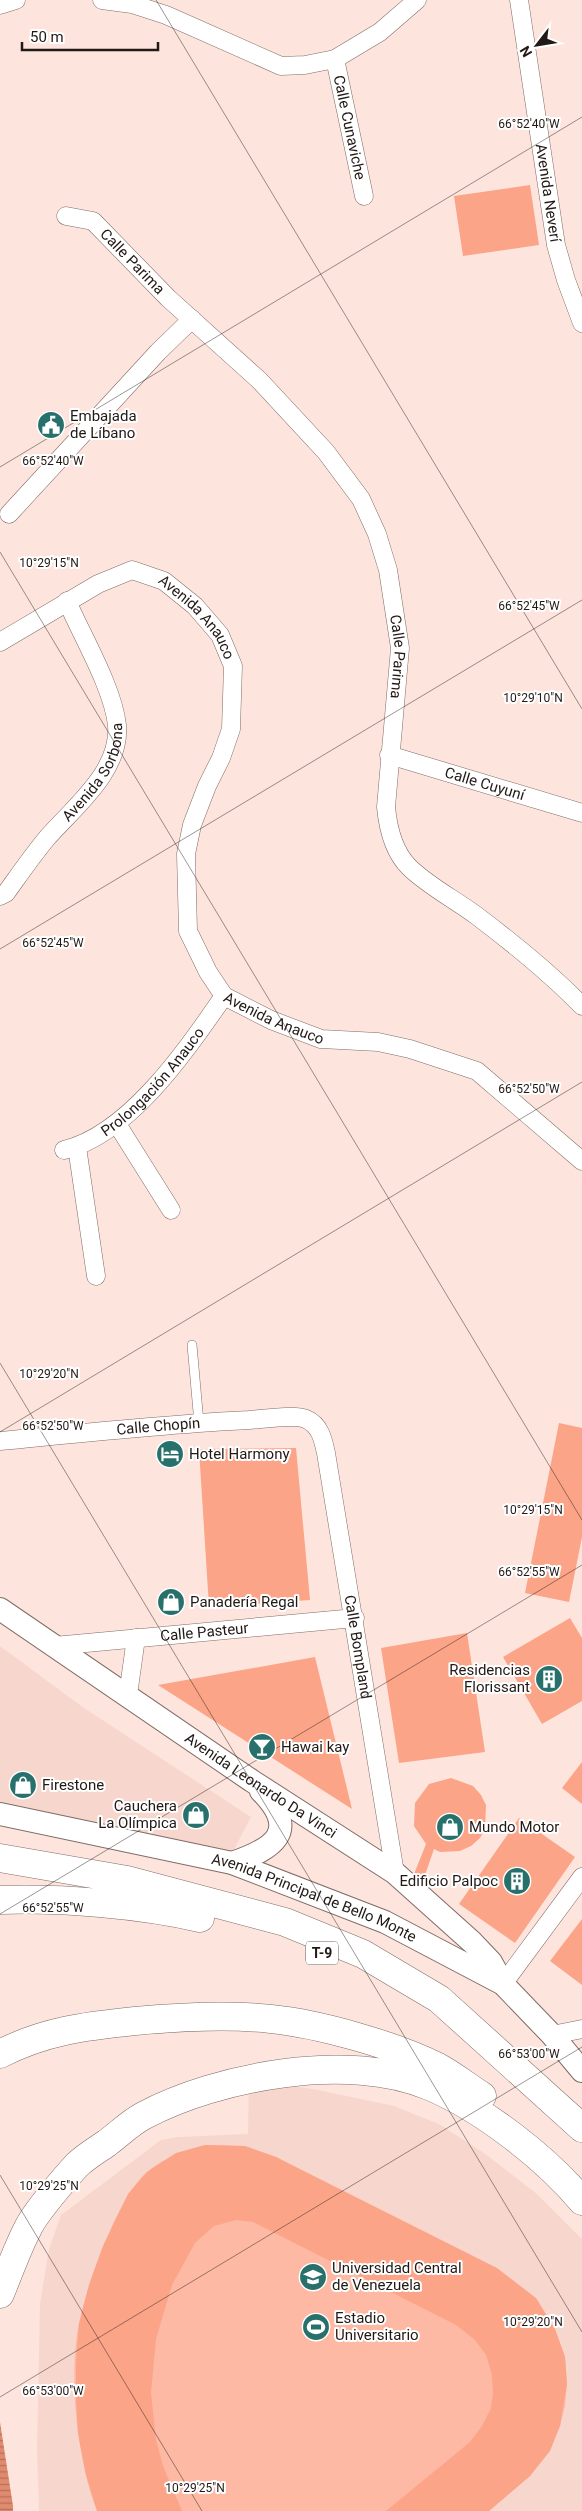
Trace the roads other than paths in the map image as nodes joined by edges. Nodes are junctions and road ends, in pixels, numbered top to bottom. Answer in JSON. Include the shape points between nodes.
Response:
{"nodes":[{"id":1,"x":16,"y":0,"type":"edge"},
{"id":2,"x":102,"y":0,"type":"edge"},
{"id":3,"x":417,"y":0,"type":"edge"},
{"id":4,"x":519,"y":0,"type":"edge"},
{"id":5,"x":0,"y":5,"type":"edge"},
{"id":6,"x":335,"y":59,"type":"junction"},
{"id":7,"x":364,"y":196,"type":"dead end"},
{"id":8,"x":66,"y":216,"type":"dead end"},
{"id":9,"x":192,"y":319,"type":"junction"},
{"id":10,"x":582,"y":323,"type":"edge"},
{"id":11,"x":9,"y":514,"type":"dead end"},
{"id":12,"x":67,"y":601,"type":"junction"},
{"id":13,"x":0,"y":642,"type":"edge"},
{"id":14,"x":389,"y":755,"type":"junction"},
{"id":15,"x":582,"y":812,"type":"edge"},
{"id":16,"x":2,"y":898,"type":"edge"},
{"id":17,"x":224,"y":996,"type":"junction"},
{"id":18,"x":582,"y":1006,"type":"edge"},
{"id":19,"x":117,"y":1124,"type":"junction"},
{"id":20,"x":582,"y":1161,"type":"edge"},
{"id":21,"x":171,"y":1210,"type":"dead end"},
{"id":22,"x":96,"y":1276,"type":"dead end"},
{"id":23,"x":192,"y":1345,"type":"dead end"},
{"id":24,"x":199,"y":1422,"type":"junction"},
{"id":25,"x":314,"y":1424,"type":"joint"},
{"id":26,"x":0,"y":1441,"type":"edge"},
{"id":27,"x":0,"y":1609,"type":"edge"},
{"id":28,"x":354,"y":1618,"type":"junction"},
{"id":29,"x":136,"y":1638,"type":"junction"},
{"id":30,"x":54,"y":1646,"type":"junction"},
{"id":31,"x":128,"y":1695,"type":"junction"},
{"id":32,"x":252,"y":1781,"type":"junction"},
{"id":33,"x":0,"y":1814,"type":"edge"},
{"id":34,"x":13,"y":1861,"type":"edge"},
{"id":35,"x":232,"y":1863,"type":"junction"},
{"id":36,"x":395,"y":1873,"type":"junction"},
{"id":37,"x":582,"y":1877,"type":"edge"},
{"id":38,"x":0,"y":1900,"type":"edge"},
{"id":39,"x":503,"y":1984,"type":"junction"},
{"id":40,"x":582,"y":2029,"type":"edge"},
{"id":41,"x":552,"y":2035,"type":"junction"},
{"id":42,"x":9,"y":2049,"type":"edge"},
{"id":43,"x":582,"y":2071,"type":"edge"},
{"id":44,"x":582,"y":2128,"type":"edge"},
{"id":45,"x":582,"y":2148,"type":"edge"},
{"id":46,"x":582,"y":2181,"type":"edge"},
{"id":47,"x":582,"y":2200,"type":"edge"},
{"id":48,"x":0,"y":2294,"type":"edge"}],
"edges":[{"from":1,"to":5,"type":"street"},
{"from":2,"to":6,"type":"street","via":[[132,4],[166,15],[280,66]]},
{"from":3,"to":6,"type":"street","via":[[380,32]]},
{"from":4,"to":10,"type":"street","name":"Avenida Neverí","via":[[556,245]]},
{"from":6,"to":7,"type":"street","name":"Calle Cunaviche"},
{"from":8,"to":9,"type":"street","name":"Calle Parima","via":[[92,221]]},
{"from":9,"to":11,"type":"street"},
{"from":9,"to":14,"type":"street","name":"Calle Parima","via":[[259,380],[326,452],[361,499],[369,516],[388,570],[400,648]]},
{"from":12,"to":13,"type":"street","name":"Avenida Anauco"},
{"from":12,"to":16,"type":"street","name":"Avenida Sorbona","via":[[108,695],[117,725],[114,752],[79,804],[46,840]]},
{"from":12,"to":17,"type":"street","name":"Avenida Anauco","via":[[132,570],[164,581],[195,606],[220,635],[233,666],[231,729],[222,758],[192,825],[186,854],[188,932]]},
{"from":14,"to":15,"type":"street","name":"Calle Cuyuní"},
{"from":14,"to":18,"type":"street","name":"Calle Parima","via":[[388,828],[409,867],[485,922],[556,980]]},
{"from":17,"to":19,"type":"street","name":"Prolongación Anauco","via":[[193,1041]]},
{"from":17,"to":20,"type":"street","name":"Avenida Anauco","via":[[271,1020],[321,1039],[378,1042],[477,1071]]},
{"from":19,"to":21,"type":"street"},
{"from":19,"to":22,"type":"street","name":"Prolongación Anauco","via":[[71,1149]]},
{"from":23,"to":24,"type":"lane"},
{"from":24,"to":25,"type":"street","name":"Calle Chopín","via":[[304,1418]]},
{"from":24,"to":26,"type":"street","name":"Calle Chopín"},
{"from":25,"to":28,"type":"street","name":"Calle Bompland","via":[[323,1436]]},
{"from":27,"to":30,"type":"street","name":"Avenida Leonardo Da Vinci"},
{"from":28,"to":29,"type":"street","name":"Calle Pasteur"},
{"from":28,"to":36,"type":"street","name":"Calle Bompland"},
{"from":29,"to":30,"type":"street","name":"Calle Pasteur"},
{"from":29,"to":31,"type":"street"},
{"from":30,"to":31,"type":"street","name":"Avenida Leonardo Da Vinci"},
{"from":31,"to":32,"type":"street","name":"Avenida Leonardo Da Vinci"},
{"from":32,"to":35,"type":"street","via":[[274,1806],[280,1830],[277,1839],[263,1852]]},
{"from":32,"to":36,"type":"street","name":"Avenida Leonardo Da Vinci"},
{"from":33,"to":35,"type":"street","name":"Avenida Principal de Bello Monte"},
{"from":34,"to":44,"type":"highway","number":"T-9","via":[[127,1880],[285,1922],[364,1954],[439,1999]]},
{"from":35,"to":39,"type":"street","name":"Avenida Principal de Bello Monte","via":[[385,1922]]},
{"from":36,"to":39,"type":"street","name":"Avenida Leonardo Da Vinci","via":[[472,1942],[491,1962]]},
{"from":37,"to":39,"type":"street"},
{"from":38,"to":45,"type":"highway","number":"T-9","via":[[33,1899],[167,1911],[289,1939],[410,1993],[511,2072]]},
{"from":39,"to":41,"type":"street","name":"Avenida Principal de Bello Monte"},
{"from":40,"to":41,"type":"street"},
{"from":41,"to":43,"type":"street","name":"Avenida Principal de Bello Monte"},
{"from":42,"to":46,"type":"highway","via":[[56,2031],[155,2019],[270,2019],[322,2028],[438,2067],[493,2103],[549,2148]]},
{"from":47,"to":48,"type":"highway","via":[[565,2181],[497,2125],[428,2085],[365,2072],[318,2070],[265,2074],[209,2088],[143,2116],[77,2165],[28,2227]]}]}
